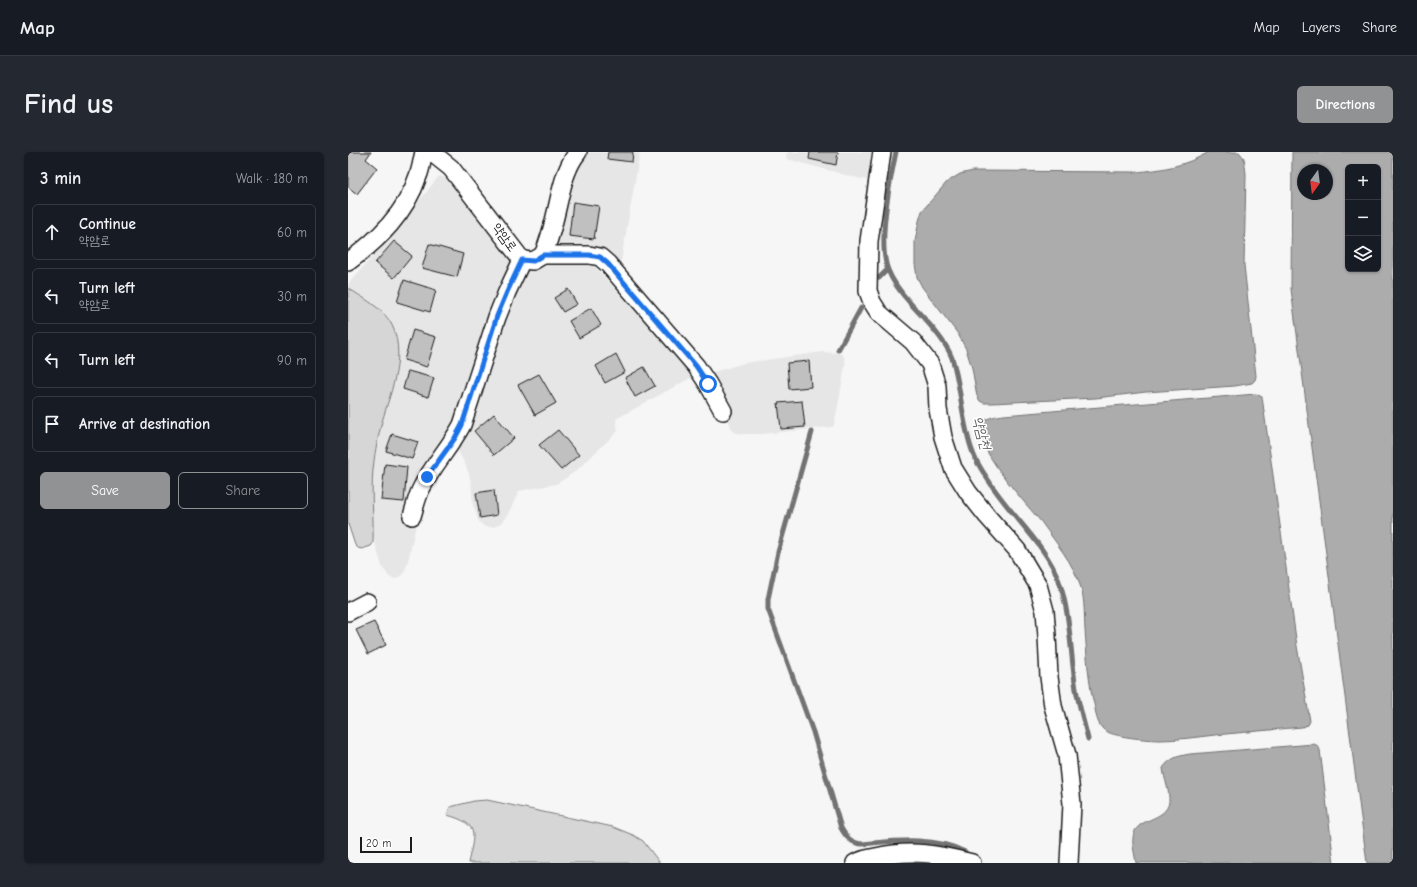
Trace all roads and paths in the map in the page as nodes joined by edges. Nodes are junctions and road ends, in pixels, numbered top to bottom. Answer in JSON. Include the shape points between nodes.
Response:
{"nodes":[{"id":1,"x":424,"y":152,"type":"edge"},
{"id":2,"x":431,"y":152,"type":"edge"},
{"id":3,"x":578,"y":152,"type":"edge"},
{"id":4,"x":882,"y":152,"type":"edge"},
{"id":5,"x":543,"y":255,"type":"junction"},
{"id":6,"x":522,"y":260,"type":"junction"},
{"id":7,"x":348,"y":262,"type":"edge"},
{"id":8,"x":722,"y":411,"type":"dead end"},
{"id":9,"x":412,"y":516,"type":"dead end"},
{"id":10,"x":367,"y":602,"type":"dead end"},
{"id":11,"x":348,"y":612,"type":"edge"},
{"id":12,"x":855,"y":863,"type":"edge"},
{"id":13,"x":972,"y":863,"type":"edge"},
{"id":14,"x":1069,"y":863,"type":"edge"}],
"edges":[{"from":1,"to":7,"type":"street","via":[[418,176],[398,215],[379,237]]},
{"from":2,"to":6,"type":"street","name":"약암로","via":[[451,168]]},
{"from":3,"to":5,"type":"street","via":[[569,166]]},
{"from":4,"to":14,"type":"street","via":[[869,241],[868,291],[879,313],[913,342],[930,364],[937,386],[943,437],[953,468],[986,516],[1017,550],[1038,585],[1045,611],[1053,706],[1067,755],[1071,797]]},
{"from":5,"to":6,"type":"street","name":"약암로","via":[[533,261]]},
{"from":5,"to":8,"type":"street","name":"약암로","via":[[600,257],[696,366]]},
{"from":6,"to":9,"type":"street","via":[[497,316],[462,425],[427,477]]},
{"from":10,"to":11,"type":"street"},
{"from":12,"to":13,"type":"street","via":[[890,854],[920,852]]}]}
